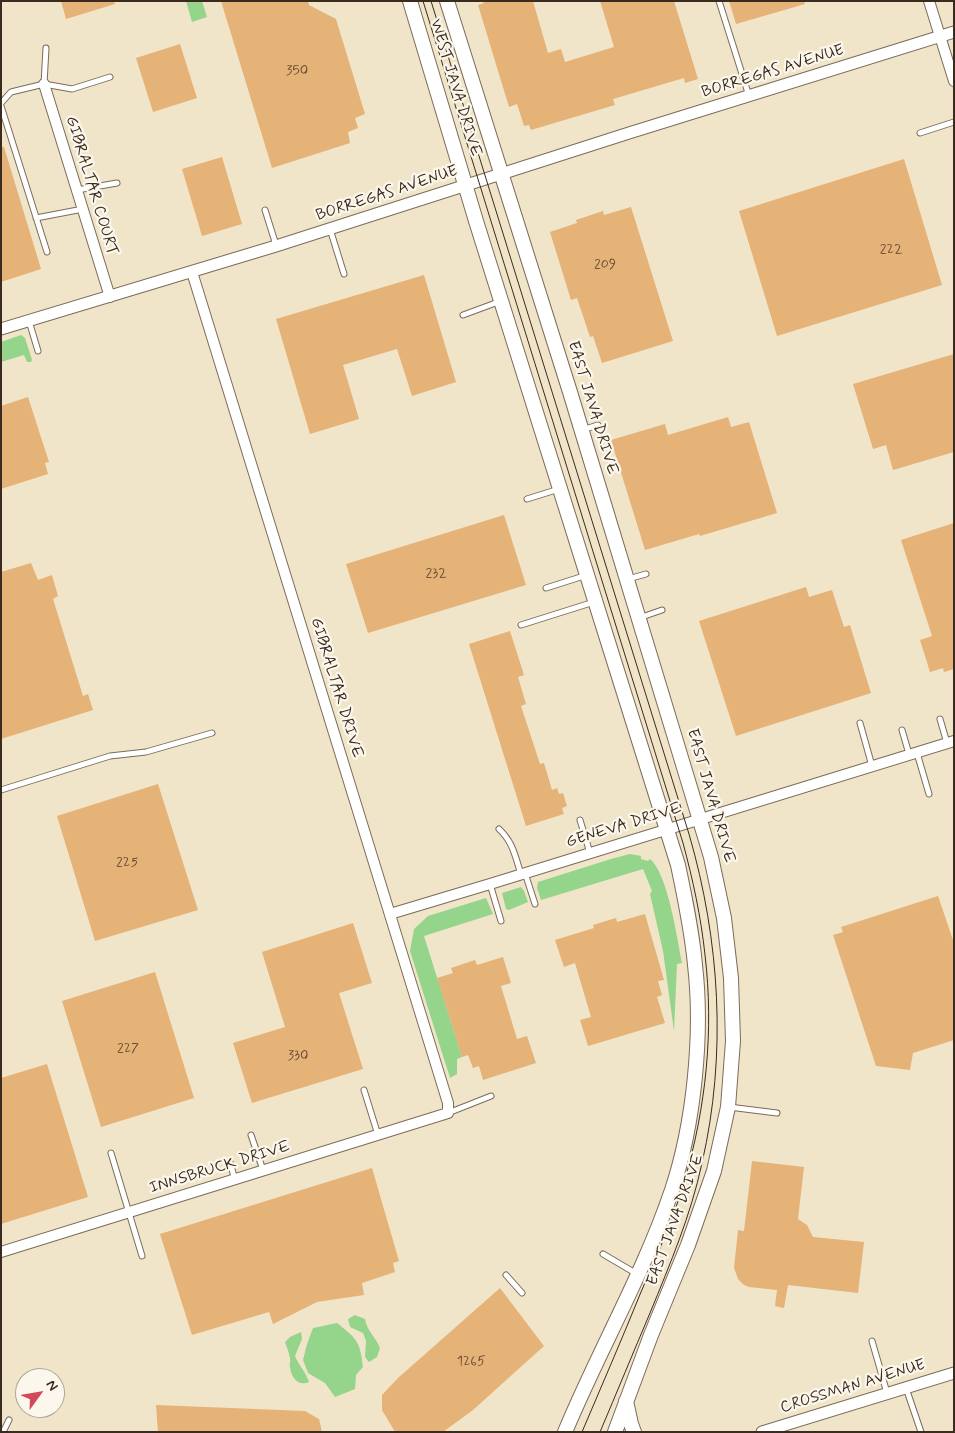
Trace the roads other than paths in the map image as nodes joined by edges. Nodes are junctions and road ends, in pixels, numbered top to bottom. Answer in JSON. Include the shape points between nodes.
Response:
{"nodes":[{"id":1,"x":410,"y":1,"type":"edge"},
{"id":2,"x":447,"y":1,"type":"edge"},
{"id":3,"x":719,"y":1,"type":"edge"},
{"id":4,"x":929,"y":1,"type":"edge"},
{"id":5,"x":954,"y":32,"type":"edge"},
{"id":6,"x":939,"y":37,"type":"junction"},
{"id":7,"x":46,"y":48,"type":"dead end"},
{"id":8,"x":110,"y":77,"type":"dead end"},
{"id":9,"x":954,"y":81,"type":"edge"},
{"id":10,"x":44,"y":84,"type":"junction"},
{"id":11,"x":749,"y":96,"type":"junction"},
{"id":12,"x":1,"y":105,"type":"edge"},
{"id":13,"x":954,"y":122,"type":"edge"},
{"id":14,"x":920,"y":133,"type":"dead end"},
{"id":15,"x":501,"y":174,"type":"junction"},
{"id":16,"x":118,"y":183,"type":"dead end"},
{"id":17,"x":466,"y":186,"type":"junction"},
{"id":18,"x":77,"y":190,"type":"junction"},
{"id":19,"x":83,"y":209,"type":"junction"},
{"id":20,"x":265,"y":210,"type":"dead end"},
{"id":21,"x":36,"y":218,"type":"junction"},
{"id":22,"x":330,"y":229,"type":"junction"},
{"id":23,"x":276,"y":246,"type":"junction"},
{"id":24,"x":47,"y":252,"type":"dead end"},
{"id":25,"x":192,"y":272,"type":"junction"},
{"id":26,"x":344,"y":274,"type":"dead end"},
{"id":27,"x":110,"y":296,"type":"junction"},
{"id":28,"x":501,"y":301,"type":"junction"},
{"id":29,"x":462,"y":315,"type":"dead end"},
{"id":30,"x":29,"y":321,"type":"junction"},
{"id":31,"x":1,"y":329,"type":"edge"},
{"id":32,"x":38,"y":351,"type":"dead end"},
{"id":33,"x":598,"y":425,"type":"dead end"},
{"id":34,"x":581,"y":430,"type":"junction"},
{"id":35,"x":560,"y":489,"type":"junction"},
{"id":36,"x":527,"y":499,"type":"dead end"},
{"id":37,"x":646,"y":574,"type":"dead end"},
{"id":38,"x":587,"y":575,"type":"junction"},
{"id":39,"x":627,"y":580,"type":"junction"},
{"id":40,"x":546,"y":588,"type":"dead end"},
{"id":41,"x":595,"y":602,"type":"junction"},
{"id":42,"x":662,"y":610,"type":"dead end"},
{"id":43,"x":638,"y":618,"type":"junction"},
{"id":44,"x":521,"y":625,"type":"dead end"},
{"id":45,"x":940,"y":719,"type":"dead end"},
{"id":46,"x":860,"y":723,"type":"dead end"},
{"id":47,"x":902,"y":730,"type":"dead end"},
{"id":48,"x":212,"y":733,"type":"dead end"},
{"id":49,"x":950,"y":742,"type":"edge"},
{"id":50,"x":913,"y":753,"type":"junction"},
{"id":51,"x":873,"y":766,"type":"junction"},
{"id":52,"x":1,"y":790,"type":"edge"},
{"id":53,"x":929,"y":794,"type":"dead end"},
{"id":54,"x":700,"y":819,"type":"junction"},
{"id":55,"x":580,"y":820,"type":"dead end"},
{"id":56,"x":499,"y":828,"type":"dead end"},
{"id":57,"x":666,"y":829,"type":"junction"},
{"id":58,"x":590,"y":853,"type":"junction"},
{"id":59,"x":523,"y":874,"type":"junction"},
{"id":60,"x":490,"y":884,"type":"junction"},
{"id":61,"x":535,"y":904,"type":"dead end"},
{"id":62,"x":390,"y":914,"type":"junction"},
{"id":63,"x":501,"y":921,"type":"dead end"},
{"id":64,"x":364,"y":1090,"type":"dead end"},
{"id":65,"x":491,"y":1096,"type":"dead end"},
{"id":66,"x":728,"y":1107,"type":"junction"},
{"id":67,"x":448,"y":1113,"type":"junction"},
{"id":68,"x":776,"y":1113,"type":"dead end"},
{"id":69,"x":251,"y":1135,"type":"dead end"},
{"id":70,"x":378,"y":1135,"type":"junction"},
{"id":71,"x":111,"y":1152,"type":"dead end"},
{"id":72,"x":230,"y":1162,"type":"dead end"},
{"id":73,"x":263,"y":1171,"type":"junction"},
{"id":74,"x":235,"y":1180,"type":"junction"},
{"id":75,"x":129,"y":1212,"type":"junction"},
{"id":76,"x":1,"y":1252,"type":"edge"},
{"id":77,"x":603,"y":1254,"type":"dead end"},
{"id":78,"x":142,"y":1256,"type":"dead end"},
{"id":79,"x":637,"y":1274,"type":"junction"},
{"id":80,"x":506,"y":1275,"type":"dead end"},
{"id":81,"x":522,"y":1292,"type":"dead end"},
{"id":82,"x":872,"y":1341,"type":"dead end"},
{"id":83,"x":954,"y":1373,"type":"edge"},
{"id":84,"x":906,"y":1387,"type":"junction"},
{"id":85,"x":887,"y":1393,"type":"junction"},
{"id":86,"x":626,"y":1400,"type":"junction"},
{"id":87,"x":9,"y":1420,"type":"dead end"},
{"id":88,"x":3,"y":1432,"type":"edge"},
{"id":89,"x":565,"y":1432,"type":"edge"},
{"id":90,"x":615,"y":1432,"type":"edge"},
{"id":91,"x":634,"y":1432,"type":"edge"},
{"id":92,"x":762,"y":1432,"type":"edge"},
{"id":93,"x":921,"y":1432,"type":"edge"}],
"edges":[{"from":1,"to":17,"type":"main road","name":"WEST JAVA DRIVE"},
{"from":2,"to":15,"type":"main road","name":"WEST JAVA DRIVE"},
{"from":3,"to":11,"type":"lane"},
{"from":4,"to":6,"type":"street"},
{"from":5,"to":6,"type":"street","name":"BORREGAS AVENUE"},
{"from":6,"to":9,"type":"street"},
{"from":6,"to":11,"type":"street","name":"BORREGAS AVENUE"},
{"from":7,"to":10,"type":"lane"},
{"from":8,"to":10,"type":"lane","via":[[72,89]]},
{"from":10,"to":12,"type":"lane","via":[[11,92]]},
{"from":10,"to":18,"type":"street","name":"GIBRALTAR COURT"},
{"from":11,"to":15,"type":"street","name":"BORREGAS AVENUE"},
{"from":12,"to":21,"type":"lane"},
{"from":13,"to":14,"type":"lane"},
{"from":15,"to":17,"type":"street","name":"BORREGAS AVENUE"},
{"from":15,"to":34,"type":"main road","name":"EAST JAVA DRIVE"},
{"from":16,"to":18,"type":"lane"},
{"from":17,"to":22,"type":"street","name":"BORREGAS AVENUE"},
{"from":17,"to":28,"type":"main road","name":"EAST JAVA DRIVE"},
{"from":18,"to":19,"type":"street","name":"GIBRALTAR COURT"},
{"from":19,"to":21,"type":"lane"},
{"from":19,"to":27,"type":"street","name":"GIBRALTAR COURT"},
{"from":20,"to":23,"type":"lane"},
{"from":21,"to":24,"type":"lane"},
{"from":22,"to":23,"type":"street","name":"BORREGAS AVENUE"},
{"from":22,"to":26,"type":"lane"},
{"from":23,"to":25,"type":"street","name":"BORREGAS AVENUE"},
{"from":25,"to":27,"type":"street","name":"BORREGAS AVENUE"},
{"from":25,"to":62,"type":"street","name":"GIBRALTAR DRIVE"},
{"from":27,"to":30,"type":"street","name":"BORREGAS AVENUE"},
{"from":28,"to":29,"type":"lane"},
{"from":28,"to":35,"type":"main road","name":"EAST JAVA DRIVE"},
{"from":30,"to":31,"type":"street","name":"BORREGAS AVENUE"},
{"from":30,"to":32,"type":"lane"},
{"from":33,"to":34,"type":"lane"},
{"from":34,"to":39,"type":"main road","name":"EAST JAVA DRIVE"},
{"from":35,"to":36,"type":"lane"},
{"from":35,"to":38,"type":"main road","name":"EAST JAVA DRIVE"},
{"from":37,"to":39,"type":"lane"},
{"from":38,"to":40,"type":"lane"},
{"from":38,"to":41,"type":"main road","name":"EAST JAVA DRIVE"},
{"from":39,"to":43,"type":"main road","name":"EAST JAVA DRIVE"},
{"from":41,"to":44,"type":"lane"},
{"from":41,"to":57,"type":"main road","name":"EAST JAVA DRIVE"},
{"from":42,"to":43,"type":"lane"},
{"from":43,"to":54,"type":"main road","name":"EAST JAVA DRIVE"},
{"from":45,"to":49,"type":"lane"},
{"from":46,"to":51,"type":"lane"},
{"from":47,"to":50,"type":"lane"},
{"from":48,"to":52,"type":"lane","via":[[146,752],[110,756]]},
{"from":49,"to":50,"type":"street","name":"GENEVA DRIVE"},
{"from":50,"to":51,"type":"street","name":"GENEVA DRIVE"},
{"from":50,"to":53,"type":"lane"},
{"from":51,"to":54,"type":"street","name":"GENEVA DRIVE"},
{"from":54,"to":57,"type":"street","name":"GENEVA DRIVE"},
{"from":54,"to":66,"type":"main road","name":"EAST JAVA DRIVE","via":[[724,918],[731,978],[733,1041]]},
{"from":55,"to":58,"type":"lane"},
{"from":56,"to":59,"type":"lane","via":[[511,842]]},
{"from":57,"to":58,"type":"street","name":"GENEVA DRIVE"},
{"from":57,"to":79,"type":"main road","name":"EAST JAVA DRIVE","via":[[678,865],[696,967],[697,1044],[686,1134],[672,1188]]},
{"from":58,"to":59,"type":"street","name":"GENEVA DRIVE"},
{"from":59,"to":60,"type":"street","name":"GENEVA DRIVE"},
{"from":59,"to":61,"type":"lane"},
{"from":60,"to":62,"type":"street","name":"GENEVA DRIVE"},
{"from":60,"to":63,"type":"lane"},
{"from":62,"to":67,"type":"street","name":"GIBRALTAR DRIVE","via":[[448,1103]]},
{"from":64,"to":70,"type":"lane"},
{"from":65,"to":67,"type":"lane"},
{"from":66,"to":68,"type":"lane"},
{"from":66,"to":86,"type":"main road","name":"EAST JAVA DRIVE","via":[[714,1171]]},
{"from":67,"to":70,"type":"street","name":"INNSBRUCK DRIVE"},
{"from":69,"to":73,"type":"lane"},
{"from":70,"to":73,"type":"street","name":"INNSBRUCK DRIVE"},
{"from":71,"to":75,"type":"lane"},
{"from":72,"to":74,"type":"lane"},
{"from":73,"to":74,"type":"street","name":"INNSBRUCK DRIVE"},
{"from":74,"to":75,"type":"street","name":"INNSBRUCK DRIVE"},
{"from":75,"to":76,"type":"street","name":"INNSBRUCK DRIVE"},
{"from":75,"to":78,"type":"lane"},
{"from":77,"to":79,"type":"lane"},
{"from":79,"to":89,"type":"main road","name":"EAST JAVA DRIVE"},
{"from":80,"to":81,"type":"lane"},
{"from":82,"to":85,"type":"lane"},
{"from":83,"to":84,"type":"street","name":"CROSSMAN AVENUE"},
{"from":84,"to":85,"type":"street","name":"CROSSMAN AVENUE"},
{"from":84,"to":93,"type":"lane"},
{"from":85,"to":92,"type":"street","name":"CROSSMAN AVENUE"},
{"from":86,"to":90,"type":"main road","name":"EAST JAVA DRIVE"},
{"from":86,"to":91,"type":"main road"},
{"from":87,"to":88,"type":"lane"}]}
